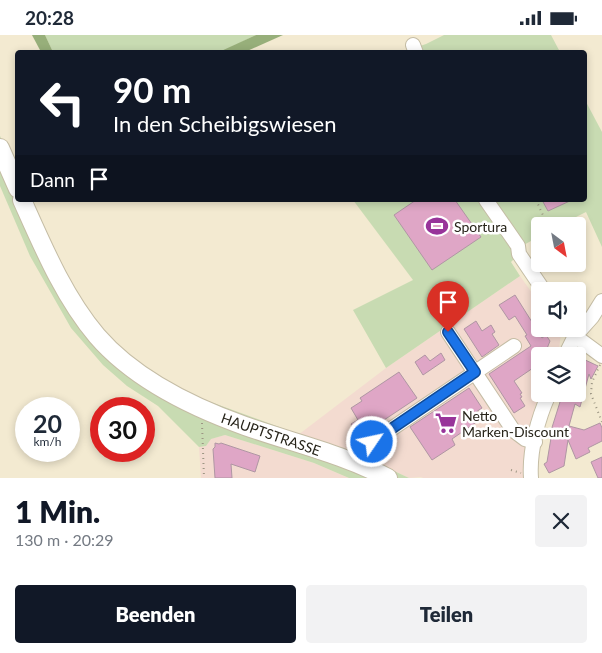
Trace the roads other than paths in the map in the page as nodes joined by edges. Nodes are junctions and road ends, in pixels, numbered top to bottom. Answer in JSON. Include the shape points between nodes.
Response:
{"nodes":[{"id":1,"x":0,"y":148,"type":"edge"},
{"id":2,"x":15,"y":182,"type":"edge"},
{"id":3,"x":23,"y":202,"type":"edge"},
{"id":4,"x":487,"y":202,"type":"edge"},
{"id":5,"x":538,"y":282,"type":"edge"},
{"id":6,"x":602,"y":301,"type":"edge"},
{"id":7,"x":586,"y":322,"type":"edge"},
{"id":8,"x":448,"y":332,"type":"dead end"},
{"id":9,"x":578,"y":337,"type":"edge"},
{"id":10,"x":514,"y":346,"type":"dead end"},
{"id":11,"x":602,"y":357,"type":"edge"},
{"id":12,"x":475,"y":372,"type":"junction"},
{"id":13,"x":546,"y":402,"type":"edge"},
{"id":14,"x":535,"y":441,"type":"junction"},
{"id":15,"x":372,"y":442,"type":"dead end"},
{"id":16,"x":388,"y":478,"type":"edge"},
{"id":17,"x":531,"y":478,"type":"edge"}],
"edges":[{"from":1,"to":2,"type":"main road"},
{"from":3,"to":16,"type":"main road","name":"HAUPTSTRASSE","via":[[68,296],[97,335],[136,371],[183,401],[204,410],[337,456]]},
{"from":4,"to":5,"type":"street"},
{"from":6,"to":7,"type":"street"},
{"from":8,"to":12,"type":"street"},
{"from":9,"to":11,"type":"street"},
{"from":10,"to":12,"type":"street"},
{"from":12,"to":14,"type":"street","via":[[513,430],[525,439]]},
{"from":12,"to":15,"type":"street"},
{"from":13,"to":14,"type":"street"},
{"from":14,"to":17,"type":"street"}]}
